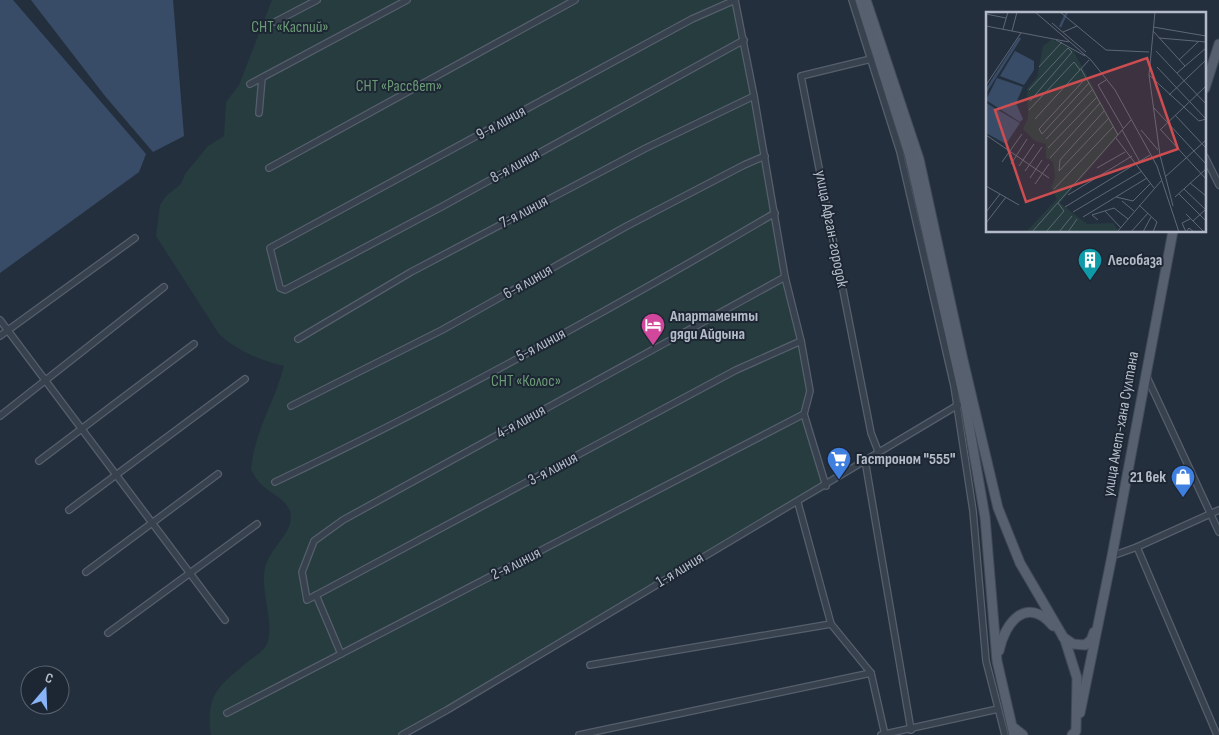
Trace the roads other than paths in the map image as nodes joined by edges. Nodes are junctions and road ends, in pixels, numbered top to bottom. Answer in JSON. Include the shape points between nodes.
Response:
{"nodes":[{"id":1,"x":317,"y":0,"type":"edge"},
{"id":2,"x":407,"y":0,"type":"edge"},
{"id":3,"x":576,"y":0,"type":"edge"},
{"id":4,"x":735,"y":0,"type":"edge"},
{"id":5,"x":852,"y":0,"type":"edge"},
{"id":6,"x":860,"y":0,"type":"edge"},
{"id":7,"x":866,"y":0,"type":"edge"},
{"id":8,"x":275,"y":22,"type":"dead end"},
{"id":9,"x":744,"y":40,"type":"junction"},
{"id":10,"x":1219,"y":44,"type":"edge"},
{"id":11,"x":871,"y":59,"type":"junction"},
{"id":12,"x":262,"y":78,"type":"junction"},
{"id":13,"x":250,"y":84,"type":"dead end"},
{"id":14,"x":1206,"y":85,"type":"edge"},
{"id":15,"x":754,"y":96,"type":"junction"},
{"id":16,"x":259,"y":112,"type":"dead end"},
{"id":17,"x":765,"y":156,"type":"junction"},
{"id":18,"x":1206,"y":159,"type":"edge"},
{"id":19,"x":269,"y":168,"type":"dead end"},
{"id":20,"x":1219,"y":185,"type":"edge"},
{"id":21,"x":775,"y":213,"type":"junction"},
{"id":22,"x":1173,"y":232,"type":"edge"},
{"id":23,"x":135,"y":238,"type":"dead end"},
{"id":24,"x":785,"y":277,"type":"junction"},
{"id":25,"x":164,"y":287,"type":"dead end"},
{"id":26,"x":285,"y":290,"type":"joint"},
{"id":27,"x":0,"y":320,"type":"edge"},
{"id":28,"x":8,"y":330,"type":"junction"},
{"id":29,"x":0,"y":336,"type":"edge"},
{"id":30,"x":298,"y":339,"type":"dead end"},
{"id":31,"x":801,"y":341,"type":"junction"},
{"id":32,"x":194,"y":344,"type":"dead end"},
{"id":33,"x":1145,"y":373,"type":"junction"},
{"id":34,"x":246,"y":379,"type":"dead end"},
{"id":35,"x":46,"y":380,"type":"junction"},
{"id":36,"x":958,"y":405,"type":"junction"},
{"id":37,"x":291,"y":406,"type":"dead end"},
{"id":38,"x":804,"y":414,"type":"junction"},
{"id":39,"x":0,"y":416,"type":"edge"},
{"id":40,"x":82,"y":428,"type":"junction"},
{"id":41,"x":878,"y":451,"type":"junction"},
{"id":42,"x":865,"y":460,"type":"junction"},
{"id":43,"x":39,"y":461,"type":"dead end"},
{"id":44,"x":117,"y":474,"type":"junction"},
{"id":45,"x":218,"y":474,"type":"dead end"},
{"id":46,"x":275,"y":482,"type":"dead end"},
{"id":47,"x":826,"y":486,"type":"junction"},
{"id":48,"x":798,"y":503,"type":"junction"},
{"id":49,"x":69,"y":510,"type":"dead end"},
{"id":50,"x":1219,"y":510,"type":"edge"},
{"id":51,"x":1211,"y":514,"type":"junction"},
{"id":52,"x":153,"y":522,"type":"junction"},
{"id":53,"x":257,"y":524,"type":"dead end"},
{"id":54,"x":1219,"y":532,"type":"edge"},
{"id":55,"x":1137,"y":548,"type":"junction"},
{"id":56,"x":1112,"y":556,"type":"junction"},
{"id":57,"x":86,"y":572,"type":"dead end"},
{"id":58,"x":190,"y":572,"type":"junction"},
{"id":59,"x":316,"y":595,"type":"junction"},
{"id":60,"x":308,"y":600,"type":"joint"},
{"id":61,"x":225,"y":620,"type":"dead end"},
{"id":62,"x":1097,"y":623,"type":"junction"},
{"id":63,"x":832,"y":624,"type":"junction"},
{"id":64,"x":108,"y":633,"type":"dead end"},
{"id":65,"x":1065,"y":640,"type":"junction"},
{"id":66,"x":341,"y":654,"type":"junction"},
{"id":67,"x":997,"y":660,"type":"junction"},
{"id":68,"x":590,"y":665,"type":"dead end"},
{"id":69,"x":871,"y":673,"type":"junction"},
{"id":70,"x":998,"y":709,"type":"junction"},
{"id":71,"x":227,"y":713,"type":"dead end"},
{"id":72,"x":911,"y":730,"type":"junction"},
{"id":73,"x":1014,"y":731,"type":"edge"},
{"id":74,"x":1074,"y":734,"type":"edge"},
{"id":75,"x":402,"y":735,"type":"edge"},
{"id":76,"x":579,"y":735,"type":"edge"},
{"id":77,"x":883,"y":735,"type":"edge"},
{"id":78,"x":1005,"y":735,"type":"edge"},
{"id":79,"x":1023,"y":735,"type":"edge"},
{"id":80,"x":1217,"y":735,"type":"edge"}],
"edges":[{"from":1,"to":8,"type":"street"},
{"from":2,"to":12,"type":"street"},
{"from":3,"to":19,"type":"street"},
{"from":4,"to":9,"type":"street"},
{"from":4,"to":26,"type":"street","name":"9-я линия","via":[[692,19],[270,248],[279,286]]},
{"from":5,"to":11,"type":"street"},
{"from":6,"to":67,"type":"main road","via":[[910,157],[965,402],[985,517]]},
{"from":7,"to":65,"type":"main road","via":[[919,159],[998,508],[1020,563]]},
{"from":9,"to":15,"type":"street"},
{"from":9,"to":26,"type":"street","name":"8-я линия"},
{"from":10,"to":14,"type":"main road"},
{"from":11,"to":36,"type":"street","via":[[900,152]]},
{"from":11,"to":41,"type":"street","name":"улица Афган-городок","via":[[801,76],[871,433]]},
{"from":12,"to":13,"type":"street"},
{"from":12,"to":16,"type":"street"},
{"from":15,"to":17,"type":"street"},
{"from":15,"to":30,"type":"street","name":"7-я линия","via":[[646,148],[411,272]]},
{"from":17,"to":21,"type":"street"},
{"from":17,"to":37,"type":"street","name":"6-я линия","via":[[625,227],[442,330]]},
{"from":18,"to":20,"type":"street"},
{"from":21,"to":24,"type":"street"},
{"from":21,"to":46,"type":"street","name":"5-я линия","via":[[582,323],[373,435]]},
{"from":22,"to":33,"type":"main road","name":"улица Амет-хана Султана"},
{"from":23,"to":28,"type":"street"},
{"from":24,"to":31,"type":"street"},
{"from":24,"to":60,"type":"street","name":"4-я линия","via":[[343,520],[314,541],[302,572]]},
{"from":25,"to":35,"type":"street"},
{"from":27,"to":28,"type":"street"},
{"from":28,"to":29,"type":"street"},
{"from":28,"to":35,"type":"street"},
{"from":31,"to":38,"type":"street","via":[[810,391]]},
{"from":31,"to":59,"type":"street","name":"3-я линия","via":[[736,370]]},
{"from":32,"to":40,"type":"street"},
{"from":33,"to":51,"type":"street"},
{"from":33,"to":56,"type":"main road","name":"улица Амет-хана Султана"},
{"from":34,"to":44,"type":"street"},
{"from":35,"to":39,"type":"street"},
{"from":35,"to":40,"type":"street"},
{"from":36,"to":41,"type":"street","name":"1-я линия"},
{"from":36,"to":70,"type":"street","via":[[973,512],[986,661]]},
{"from":38,"to":47,"type":"street"},
{"from":38,"to":66,"type":"street","name":"2-я линия"},
{"from":40,"to":43,"type":"street"},
{"from":40,"to":44,"type":"street"},
{"from":41,"to":42,"type":"street","name":"1-я линия"},
{"from":42,"to":47,"type":"street","name":"1-я линия"},
{"from":42,"to":72,"type":"street"},
{"from":44,"to":49,"type":"street"},
{"from":44,"to":52,"type":"street"},
{"from":45,"to":52,"type":"street"},
{"from":47,"to":48,"type":"street","name":"1-я линия"},
{"from":48,"to":63,"type":"street"},
{"from":48,"to":75,"type":"street","name":"1-я линия","via":[[722,544]]},
{"from":50,"to":51,"type":"street"},
{"from":51,"to":54,"type":"street"},
{"from":51,"to":55,"type":"street"},
{"from":52,"to":57,"type":"street"},
{"from":52,"to":58,"type":"street"},
{"from":53,"to":58,"type":"street"},
{"from":55,"to":56,"type":"street"},
{"from":55,"to":80,"type":"street"},
{"from":56,"to":62,"type":"main road","name":"улица Амет-хана Султана"},
{"from":58,"to":61,"type":"street"},
{"from":58,"to":64,"type":"street"},
{"from":59,"to":60,"type":"street","name":"3-я линия"},
{"from":59,"to":66,"type":"street"},
{"from":62,"to":65,"type":"main road","via":[[1085,644],[1072,644]]},
{"from":62,"to":74,"type":"main road","name":"улица Амет-хана Султана"},
{"from":63,"to":68,"type":"street"},
{"from":63,"to":69,"type":"street"},
{"from":65,"to":67,"type":"main road","via":[[1048,620],[1037,613],[1024,612],[1006,628]]},
{"from":65,"to":74,"type":"main road","via":[[1076,678]]},
{"from":66,"to":71,"type":"street","name":"2-я линия"},
{"from":67,"to":73,"type":"main road"},
{"from":69,"to":76,"type":"street"},
{"from":69,"to":77,"type":"street"},
{"from":70,"to":72,"type":"street"},
{"from":70,"to":78,"type":"street"},
{"from":72,"to":77,"type":"street"},
{"from":73,"to":79,"type":"main road"}]}
